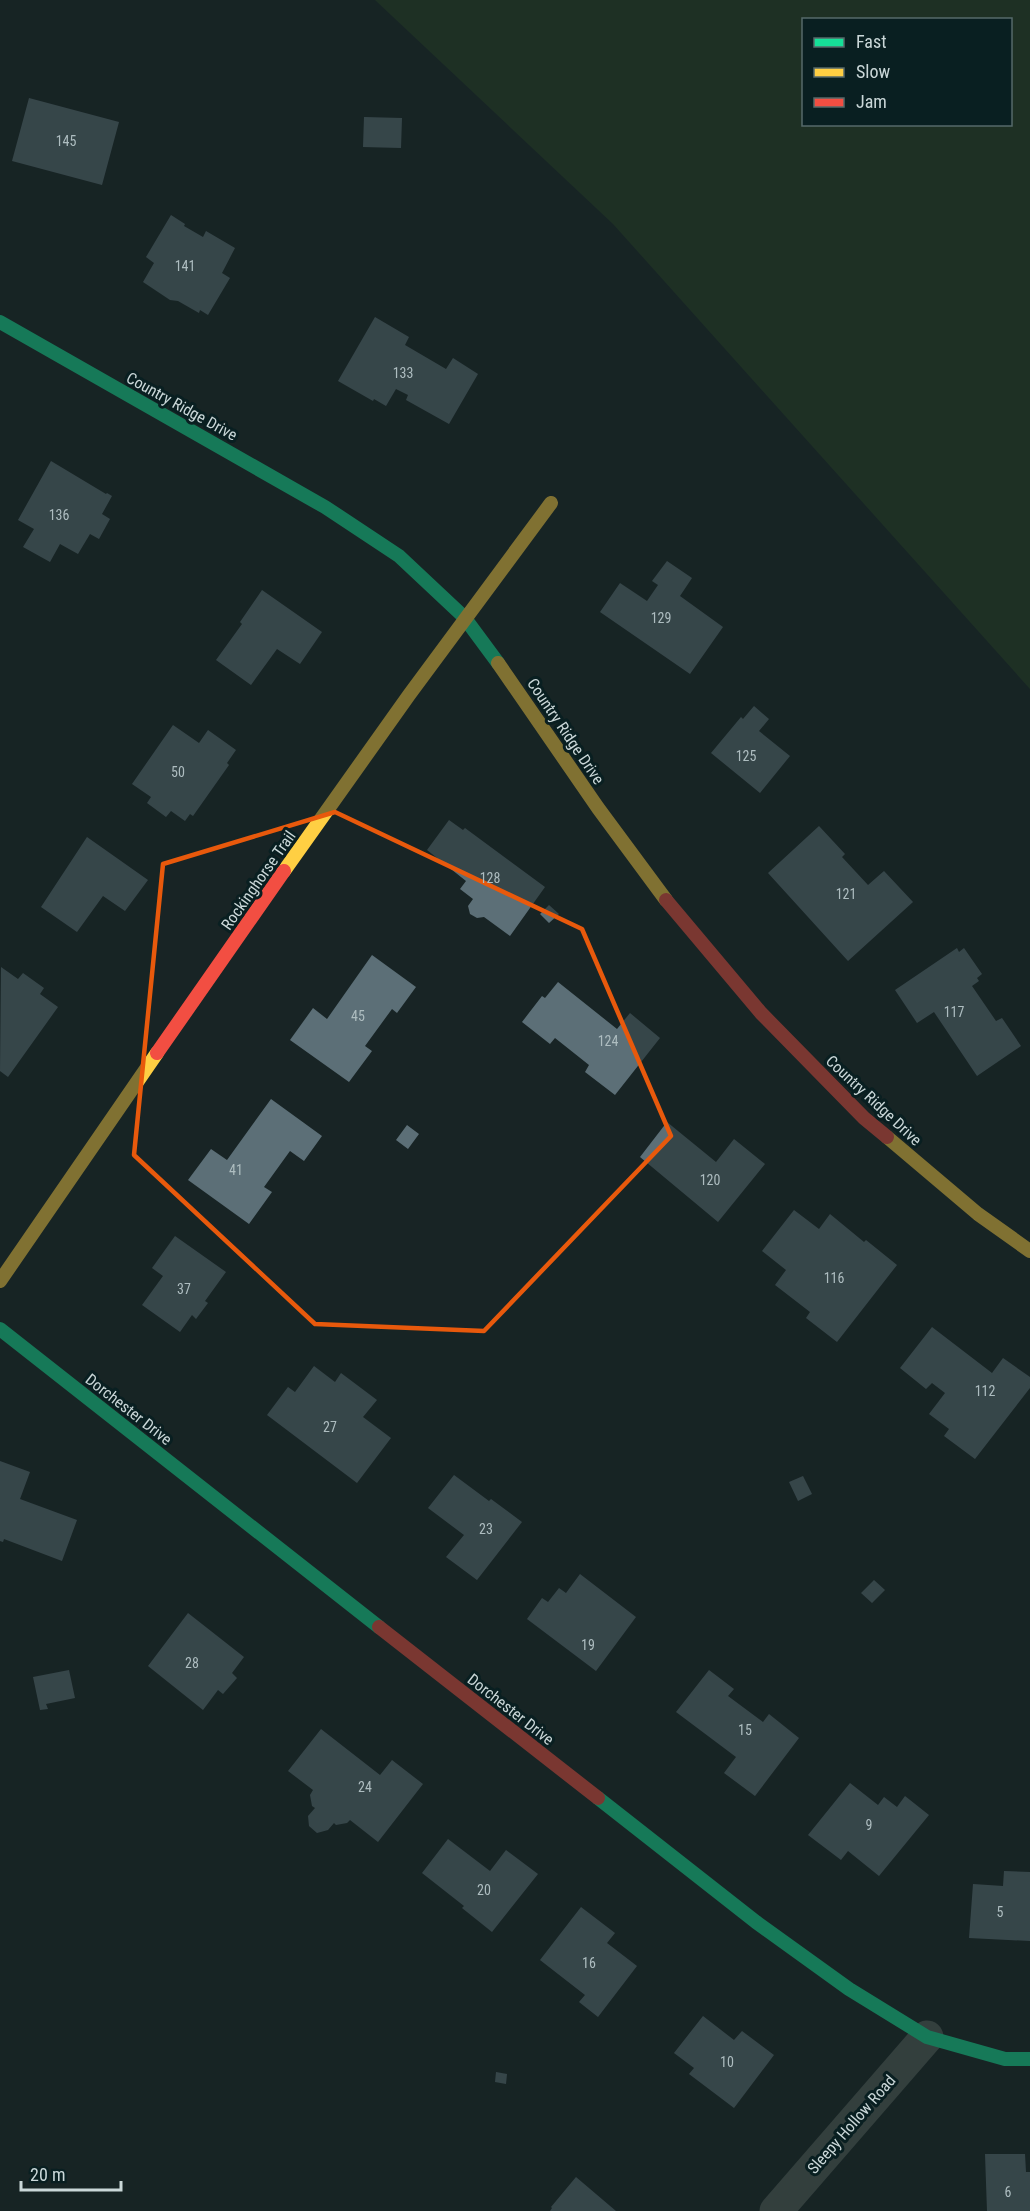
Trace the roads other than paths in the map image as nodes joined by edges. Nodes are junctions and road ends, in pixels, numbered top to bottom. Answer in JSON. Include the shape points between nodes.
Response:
{"nodes":[{"id":1,"x":0,"y":322,"type":"edge"},
{"id":2,"x":551,"y":503,"type":"dead end"},
{"id":3,"x":464,"y":617,"type":"junction"},
{"id":4,"x":1030,"y":1251,"type":"edge"},
{"id":5,"x":0,"y":1281,"type":"edge"},
{"id":6,"x":0,"y":1329,"type":"edge"},
{"id":7,"x":927,"y":2037,"type":"junction"},
{"id":8,"x":1030,"y":2059,"type":"edge"},
{"id":9,"x":776,"y":2211,"type":"edge"}],
"edges":[{"from":1,"to":3,"type":"street","name":"Country Ridge Drive","via":[[325,507],[399,556]]},
{"from":2,"to":3,"type":"street","name":"Rockinghorse Trail"},
{"from":3,"to":4,"type":"street","name":"Country Ridge Drive","via":[[676,914],[761,1013],[864,1118],[978,1214]]},
{"from":3,"to":5,"type":"street","name":"Rockinghorse Trail"},
{"from":6,"to":7,"type":"street","name":"Dorchester Drive","via":[[756,1923],[849,1989]]},
{"from":7,"to":8,"type":"street","name":"Dorchester Drive","via":[[1005,2059]]},
{"from":7,"to":9,"type":"street","name":"Sleepy Hollow Road"}]}
